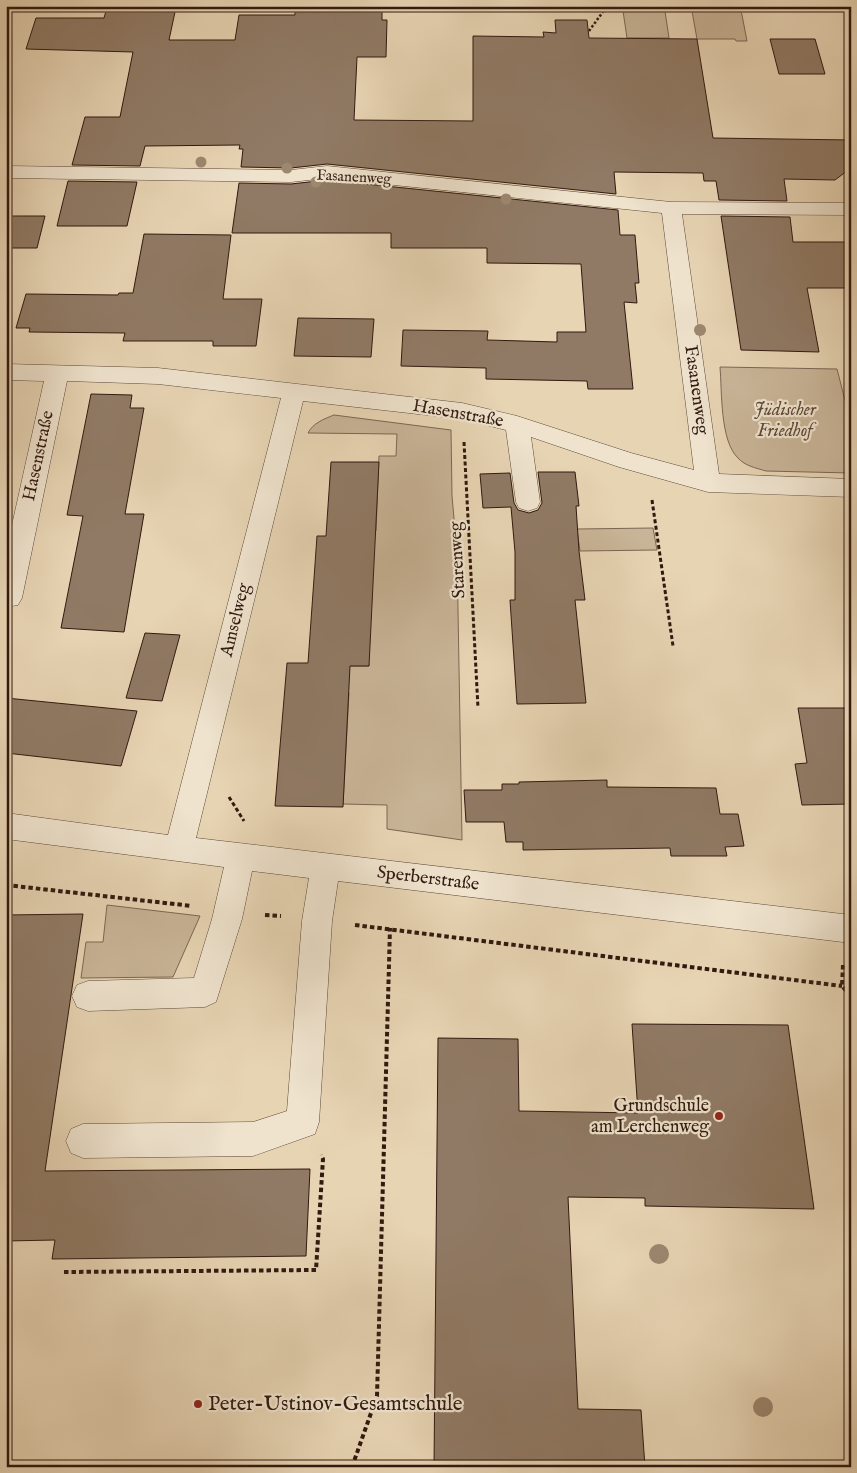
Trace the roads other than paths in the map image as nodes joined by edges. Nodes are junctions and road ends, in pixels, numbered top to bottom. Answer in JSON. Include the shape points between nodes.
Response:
{"nodes":[{"id":1,"x":6,"y":172,"type":"edge"},
{"id":2,"x":671,"y":208,"type":"junction"},
{"id":3,"x":851,"y":209,"type":"edge"},
{"id":4,"x":6,"y":372,"type":"edge"},
{"id":5,"x":57,"y":373,"type":"junction"},
{"id":6,"x":294,"y":391,"type":"junction"},
{"id":7,"x":517,"y":424,"type":"junction"},
{"id":8,"x":708,"y":483,"type":"junction"},
{"id":9,"x":851,"y":488,"type":"edge"},
{"id":10,"x":528,"y":502,"type":"dead end"},
{"id":11,"x":8,"y":598,"type":"dead end"},
{"id":12,"x":6,"y":826,"type":"edge"},
{"id":13,"x":179,"y":848,"type":"junction"},
{"id":14,"x":241,"y":856,"type":"junction"},
{"id":15,"x":326,"y":866,"type":"junction"},
{"id":16,"x":851,"y":929,"type":"edge"},
{"id":17,"x":88,"y":996,"type":"dead end"},
{"id":18,"x":83,"y":1140,"type":"dead end"}],
"edges":[{"from":1,"to":2,"type":"street","name":"Fasanenweg","via":[[291,176],[327,172]]},
{"from":2,"to":3,"type":"street","name":"Fasanenweg"},
{"from":2,"to":8,"type":"street","name":"Fasanenweg"},
{"from":4,"to":5,"type":"street","name":"Hasenstraße"},
{"from":5,"to":6,"type":"street","name":"Hasenstraße","via":[[158,376]]},
{"from":5,"to":11,"type":"street","name":"Hasenstraße"},
{"from":6,"to":7,"type":"street","name":"Hasenstraße","via":[[462,411]]},
{"from":6,"to":13,"type":"street","name":"Amselweg"},
{"from":7,"to":8,"type":"street","name":"Hasenstraße","via":[[647,467]]},
{"from":7,"to":10,"type":"street"},
{"from":8,"to":9,"type":"street","name":"Hasenstraße"},
{"from":12,"to":13,"type":"street","name":"Sperberstraße"},
{"from":13,"to":14,"type":"street","name":"Sperberstraße"},
{"from":14,"to":15,"type":"street","name":"Sperberstraße"},
{"from":14,"to":17,"type":"street","via":[[227,919],[205,992]]},
{"from":15,"to":16,"type":"street","name":"Sperberstraße"},
{"from":15,"to":18,"type":"street","via":[[316,921],[303,1122],[253,1139]]}]}
